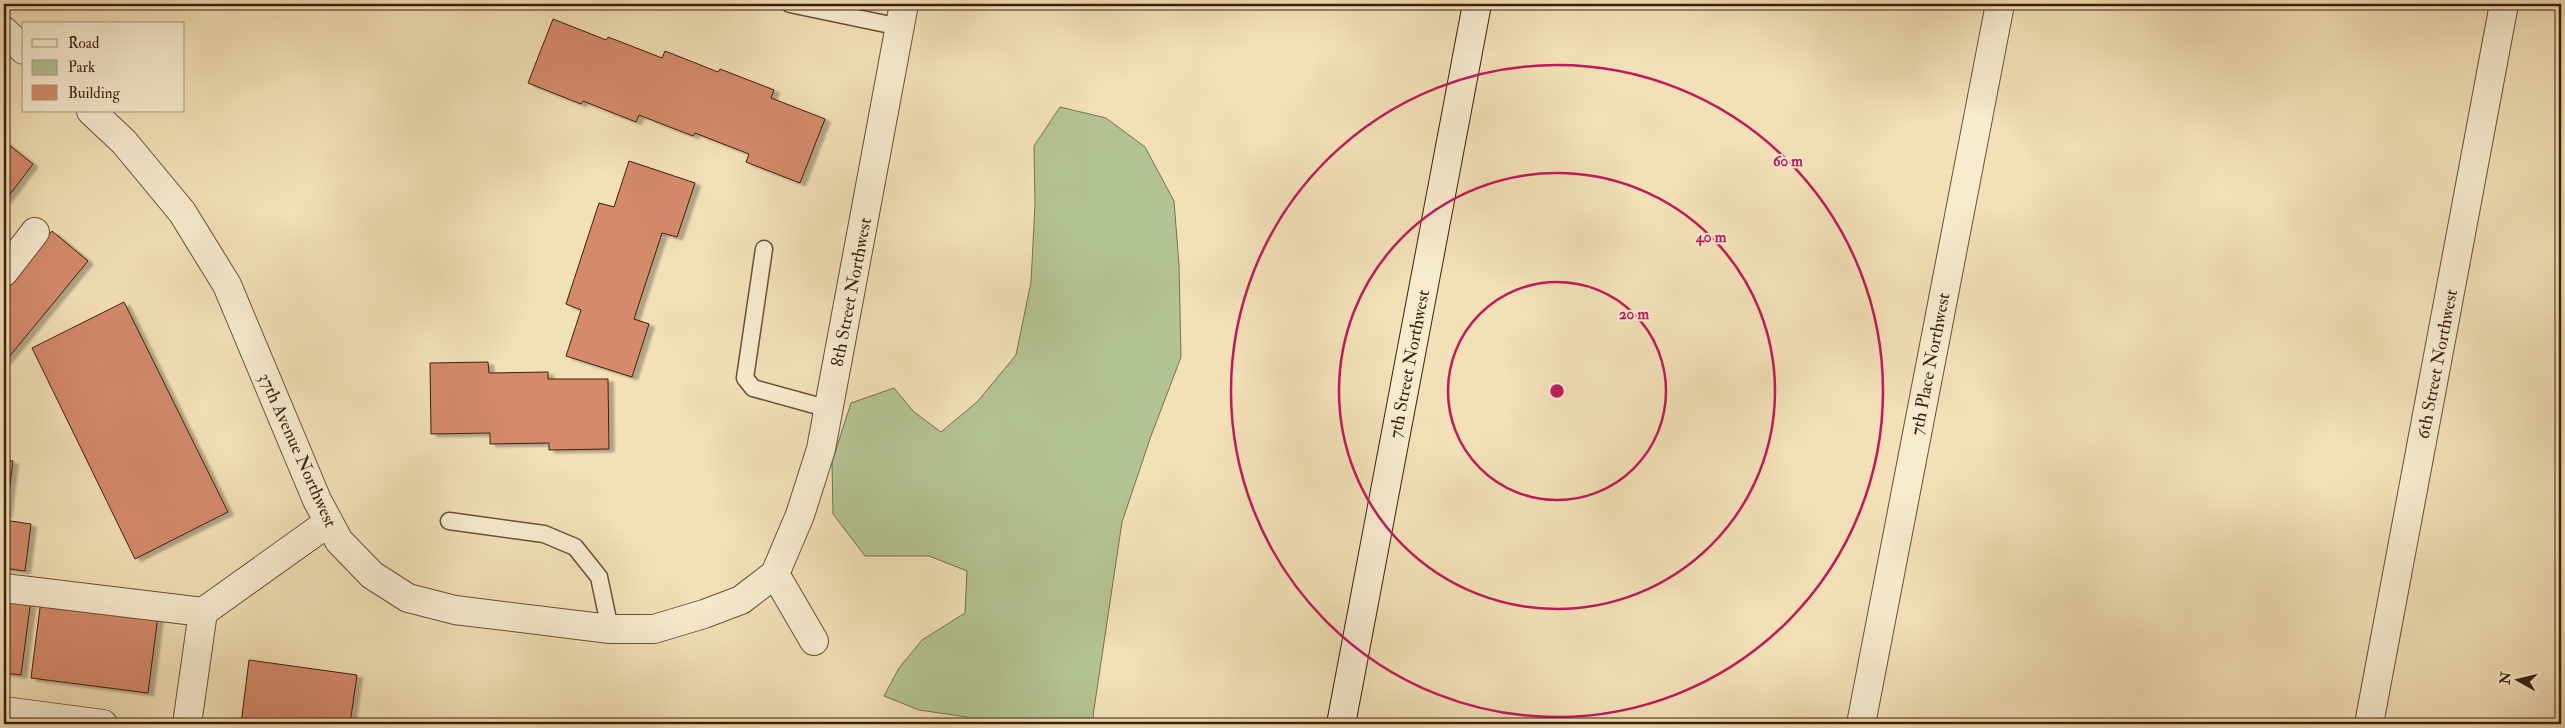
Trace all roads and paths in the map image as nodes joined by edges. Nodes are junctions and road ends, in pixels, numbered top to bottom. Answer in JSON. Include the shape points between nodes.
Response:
{"nodes":[{"id":1,"x":790,"y":4,"type":"edge"},
{"id":2,"x":1477,"y":4,"type":"edge"},
{"id":3,"x":2000,"y":4,"type":"edge"},
{"id":4,"x":2504,"y":4,"type":"edge"},
{"id":5,"x":902,"y":16,"type":"edge"},
{"id":6,"x":4,"y":31,"type":"edge"},
{"id":7,"x":22,"y":48,"type":"edge"},
{"id":8,"x":92,"y":112,"type":"edge"},
{"id":9,"x":35,"y":232,"type":"dead end"},
{"id":10,"x":764,"y":249,"type":"dead end"},
{"id":11,"x":4,"y":272,"type":"edge"},
{"id":12,"x":829,"y":409,"type":"junction"},
{"id":13,"x":449,"y":521,"type":"dead end"},
{"id":14,"x":329,"y":522,"type":"junction"},
{"id":15,"x":776,"y":574,"type":"junction"},
{"id":16,"x":4,"y":588,"type":"edge"},
{"id":17,"x":203,"y":612,"type":"junction"},
{"id":18,"x":610,"y":629,"type":"junction"},
{"id":19,"x":814,"y":641,"type":"dead end"},
{"id":20,"x":4,"y":710,"type":"edge"},
{"id":21,"x":103,"y":724,"type":"edge"},
{"id":22,"x":187,"y":724,"type":"edge"},
{"id":23,"x":1341,"y":724,"type":"edge"},
{"id":24,"x":1861,"y":724,"type":"edge"},
{"id":25,"x":2369,"y":724,"type":"edge"}],
"edges":[{"from":1,"to":5,"type":"lane"},
{"from":2,"to":23,"type":"street","name":"7th Street Northwest"},
{"from":3,"to":24,"type":"street","name":"7th Place Northwest"},
{"from":4,"to":25,"type":"street","name":"6th Street Northwest"},
{"from":5,"to":12,"type":"street","name":"8th Street Northwest"},
{"from":6,"to":7,"type":"street"},
{"from":8,"to":14,"type":"street","name":"37th Avenue Northwest","via":[[124,142],[182,212],[227,286]]},
{"from":9,"to":11,"type":"street"},
{"from":10,"to":12,"type":"lane","via":[[745,378],[753,388]]},
{"from":12,"to":15,"type":"street","name":"8th Street Northwest","via":[[818,459]]},
{"from":13,"to":18,"type":"lane","via":[[544,534],[576,547],[599,577]]},
{"from":14,"to":17,"type":"street"},
{"from":14,"to":18,"type":"street","name":"37th Avenue Northwest","via":[[339,541],[372,575],[408,598],[455,610]]},
{"from":15,"to":18,"type":"street","name":"37th Avenue Northwest","via":[[741,600],[704,614],[654,629]]},
{"from":15,"to":19,"type":"street"},
{"from":16,"to":17,"type":"street"},
{"from":17,"to":22,"type":"street"},
{"from":20,"to":21,"type":"street"}]}
